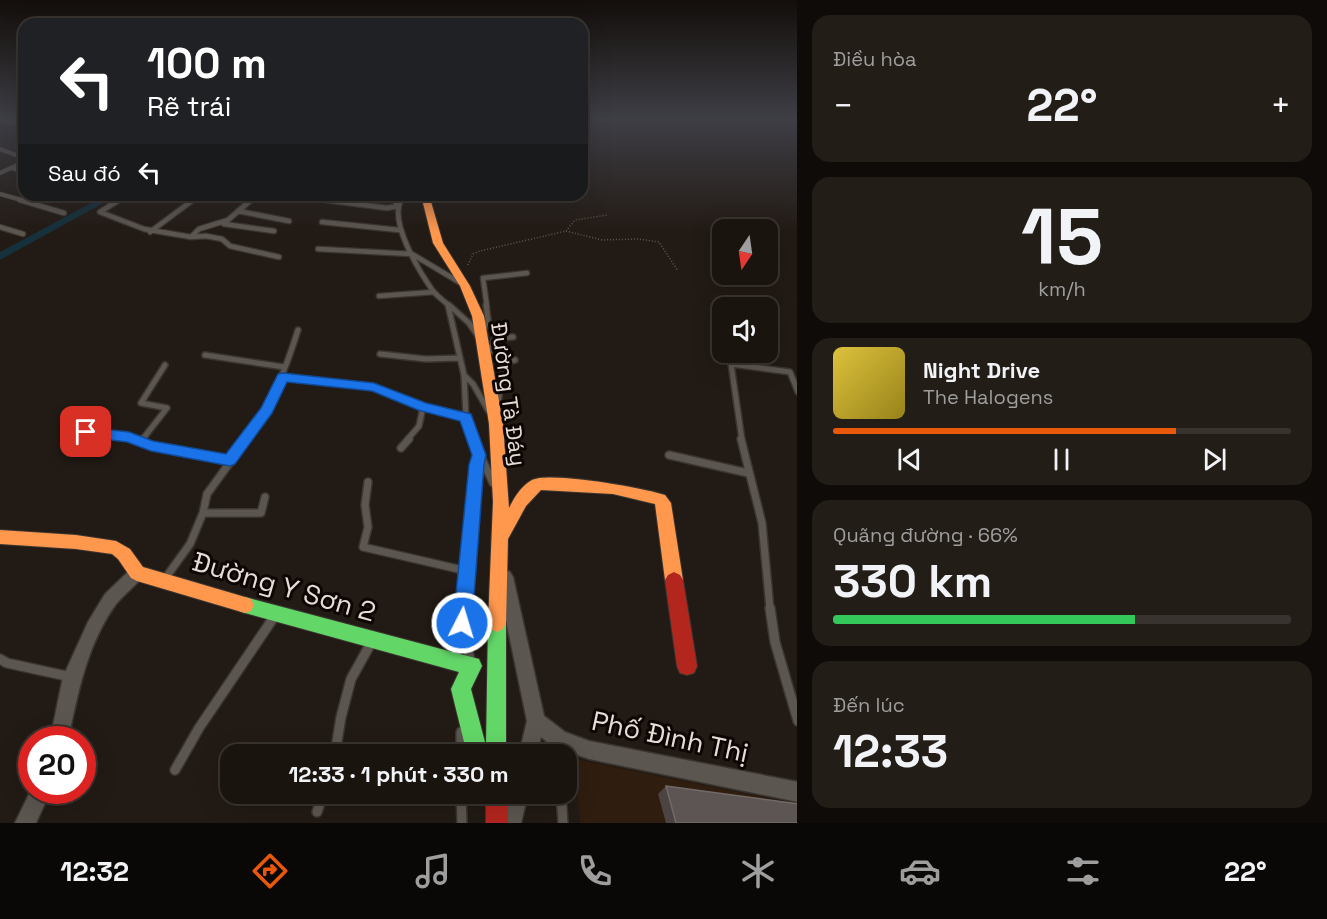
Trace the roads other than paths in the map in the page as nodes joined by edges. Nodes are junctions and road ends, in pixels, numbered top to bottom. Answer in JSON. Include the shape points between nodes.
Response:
{"nodes":[{"id":1,"x":18,"y":164,"type":"edge"},
{"id":2,"x":11,"y":168,"type":"junction"},
{"id":3,"x":18,"y":170,"type":"edge"},
{"id":4,"x":0,"y":173,"type":"edge"},
{"id":5,"x":0,"y":194,"type":"edge"},
{"id":6,"x":18,"y":199,"type":"edge"},
{"id":7,"x":24,"y":201,"type":"edge"},
{"id":8,"x":117,"y":201,"type":"edge"},
{"id":9,"x":192,"y":201,"type":"edge"},
{"id":10,"x":250,"y":201,"type":"edge"},
{"id":11,"x":333,"y":201,"type":"edge"},
{"id":12,"x":397,"y":201,"type":"edge"},
{"id":13,"x":401,"y":201,"type":"edge"},
{"id":14,"x":427,"y":201,"type":"edge"},
{"id":15,"x":398,"y":206,"type":"junction"},
{"id":16,"x":238,"y":211,"type":"junction"},
{"id":17,"x":64,"y":213,"type":"dead end"},
{"id":18,"x":289,"y":220,"type":"dead end"},
{"id":19,"x":322,"y":222,"type":"dead end"},
{"id":20,"x":224,"y":224,"type":"junction"},
{"id":21,"x":0,"y":227,"type":"edge"},
{"id":22,"x":399,"y":230,"type":"junction"},
{"id":23,"x":274,"y":231,"type":"dead end"},
{"id":24,"x":150,"y":232,"type":"junction"},
{"id":25,"x":23,"y":234,"type":"dead end"},
{"id":26,"x":191,"y":237,"type":"junction"},
{"id":27,"x":318,"y":249,"type":"dead end"},
{"id":28,"x":412,"y":254,"type":"junction"},
{"id":29,"x":279,"y":258,"type":"dead end"},
{"id":30,"x":527,"y":273,"type":"dead end"},
{"id":31,"x":462,"y":280,"type":"junction"},
{"id":32,"x":434,"y":292,"type":"junction"},
{"id":33,"x":379,"y":296,"type":"dead end"},
{"id":34,"x":448,"y":305,"type":"junction"},
{"id":35,"x":298,"y":330,"type":"dead end"},
{"id":36,"x":483,"y":336,"type":"junction"},
{"id":37,"x":513,"y":337,"type":"dead end"},
{"id":38,"x":380,"y":354,"type":"dead end"},
{"id":39,"x":205,"y":355,"type":"dead end"},
{"id":40,"x":460,"y":358,"type":"junction"},
{"id":41,"x":515,"y":360,"type":"dead end"},
{"id":42,"x":485,"y":364,"type":"junction"},
{"id":43,"x":165,"y":365,"type":"dead end"},
{"id":44,"x":284,"y":367,"type":"junction"},
{"id":45,"x":464,"y":375,"type":"junction"},
{"id":46,"x":283,"y":377,"type":"junction"},
{"id":47,"x":797,"y":390,"type":"edge"},
{"id":48,"x":423,"y":407,"type":"junction"},
{"id":49,"x":466,"y":417,"type":"junction"},
{"id":50,"x":495,"y":421,"type":"junction"},
{"id":51,"x":65,"y":429,"type":"dead end"},
{"id":52,"x":141,"y":441,"type":"junction"},
{"id":53,"x":401,"y":448,"type":"dead end"},
{"id":54,"x":479,"y":455,"type":"junction"},
{"id":55,"x":669,"y":455,"type":"dead end"},
{"id":56,"x":230,"y":460,"type":"junction"},
{"id":57,"x":748,"y":473,"type":"junction"},
{"id":58,"x":368,"y":482,"type":"dead end"},
{"id":59,"x":265,"y":497,"type":"dead end"},
{"id":60,"x":501,"y":502,"type":"junction"},
{"id":61,"x":203,"y":513,"type":"junction"},
{"id":62,"x":0,"y":537,"type":"edge"},
{"id":63,"x":498,"y":543,"type":"junction"},
{"id":64,"x":467,"y":571,"type":"junction"},
{"id":65,"x":137,"y":573,"type":"junction"},
{"id":66,"x":163,"y":580,"type":"junction"},
{"id":67,"x":276,"y":614,"type":"junction"},
{"id":68,"x":373,"y":640,"type":"junction"},
{"id":69,"x":0,"y":659,"type":"edge"},
{"id":70,"x":472,"y":666,"type":"junction"},
{"id":71,"x":687,"y":666,"type":"dead end"},
{"id":72,"x":72,"y":677,"type":"junction"},
{"id":73,"x":461,"y":689,"type":"junction"},
{"id":74,"x":797,"y":718,"type":"edge"},
{"id":75,"x":536,"y":721,"type":"junction"},
{"id":76,"x":62,"y":726,"type":"edge"},
{"id":77,"x":336,"y":744,"type":"edge"},
{"id":78,"x":461,"y":744,"type":"edge"},
{"id":79,"x":475,"y":744,"type":"edge"},
{"id":80,"x":496,"y":744,"type":"edge"},
{"id":81,"x":530,"y":744,"type":"edge"},
{"id":82,"x":557,"y":744,"type":"edge"},
{"id":83,"x":577,"y":750,"type":"edge"},
{"id":84,"x":175,"y":770,"type":"dead end"},
{"id":85,"x":797,"y":792,"type":"edge"},
{"id":86,"x":35,"y":804,"type":"edge"},
{"id":87,"x":320,"y":804,"type":"edge"},
{"id":88,"x":461,"y":804,"type":"edge"},
{"id":89,"x":487,"y":804,"type":"edge"},
{"id":90,"x":501,"y":804,"type":"edge"},
{"id":91,"x":515,"y":804,"type":"edge"},
{"id":92,"x":562,"y":804,"type":"edge"},
{"id":93,"x":317,"y":812,"type":"dead end"},
{"id":94,"x":26,"y":823,"type":"edge"},
{"id":95,"x":462,"y":823,"type":"edge"},
{"id":96,"x":491,"y":823,"type":"edge"},
{"id":97,"x":508,"y":823,"type":"edge"},
{"id":98,"x":563,"y":823,"type":"edge"}],
"edges":[{"from":1,"to":2,"type":"lane"},
{"from":2,"to":3,"type":"lane"},
{"from":2,"to":4,"type":"lane"},
{"from":5,"to":6,"type":"lane"},
{"from":7,"to":17,"type":"lane"},
{"from":8,"to":24,"type":"lane","via":[[100,212]]},
{"from":9,"to":24,"type":"lane"},
{"from":10,"to":16,"type":"lane"},
{"from":11,"to":15,"type":"lane","via":[[359,206]]},
{"from":12,"to":15,"type":"lane"},
{"from":13,"to":15,"type":"lane"},
{"from":14,"to":31,"type":"street","name":"Đường Tà Đáy","via":[[438,243]]},
{"from":15,"to":22,"type":"lane"},
{"from":16,"to":18,"type":"lane"},
{"from":16,"to":20,"type":"lane"},
{"from":19,"to":22,"type":"lane"},
{"from":20,"to":23,"type":"lane"},
{"from":20,"to":26,"type":"lane","via":[[206,226]]},
{"from":21,"to":25,"type":"lane"},
{"from":22,"to":28,"type":"lane"},
{"from":24,"to":26,"type":"lane"},
{"from":26,"to":29,"type":"lane","via":[[222,239],[230,246]]},
{"from":27,"to":28,"type":"lane"},
{"from":28,"to":31,"type":"lane"},
{"from":28,"to":32,"type":"lane"},
{"from":30,"to":36,"type":"lane","via":[[483,278],[488,319]]},
{"from":31,"to":36,"type":"street","name":"Đường Tà Đáy"},
{"from":32,"to":33,"type":"lane"},
{"from":32,"to":34,"type":"lane"},
{"from":34,"to":36,"type":"lane"},
{"from":34,"to":40,"type":"lane"},
{"from":35,"to":44,"type":"lane"},
{"from":36,"to":42,"type":"street","name":"Đường Tà Đáy"},
{"from":37,"to":42,"type":"lane","via":[[495,338]]},
{"from":38,"to":40,"type":"lane","via":[[426,360]]},
{"from":39,"to":44,"type":"lane"},
{"from":40,"to":45,"type":"lane"},
{"from":41,"to":50,"type":"lane","via":[[503,363]]},
{"from":42,"to":50,"type":"street","name":"Đường Tà Đáy"},
{"from":43,"to":52,"type":"lane","via":[[141,404],[167,408]]},
{"from":44,"to":46,"type":"lane"},
{"from":45,"to":49,"type":"lane"},
{"from":45,"to":50,"type":"lane"},
{"from":46,"to":48,"type":"lane","via":[[374,387]]},
{"from":46,"to":56,"type":"lane","via":[[267,410]]},
{"from":47,"to":57,"type":"lane","via":[[790,372],[731,364]]},
{"from":48,"to":49,"type":"lane"},
{"from":48,"to":53,"type":"lane","via":[[419,426]]},
{"from":49,"to":54,"type":"lane"},
{"from":50,"to":60,"type":"street","name":"Đường Tà Đáy"},
{"from":51,"to":52,"type":"lane"},
{"from":52,"to":56,"type":"lane"},
{"from":54,"to":60,"type":"lane"},
{"from":54,"to":64,"type":"lane"},
{"from":55,"to":57,"type":"lane"},
{"from":56,"to":61,"type":"lane","via":[[207,495]]},
{"from":57,"to":74,"type":"lane","via":[[762,523],[775,642]]},
{"from":58,"to":64,"type":"lane","via":[[368,527],[363,547]]},
{"from":59,"to":61,"type":"lane","via":[[261,513]]},
{"from":60,"to":63,"type":"street","name":"Đường Tà Đáy"},
{"from":61,"to":66,"type":"lane","via":[[190,544]]},
{"from":62,"to":65,"type":"street","via":[[116,548]]},
{"from":63,"to":71,"type":"street","via":[[525,493],[538,484],[613,488],[660,499]]},
{"from":63,"to":75,"type":"street"},
{"from":63,"to":80,"type":"street","name":"Đường Tà Đáy"},
{"from":64,"to":70,"type":"lane","via":[[462,623]]},
{"from":65,"to":66,"type":"street","name":"Đường Y Sơn 2"},
{"from":65,"to":72,"type":"street","via":[[111,599]]},
{"from":66,"to":67,"type":"street","name":"Đường Y Sơn 2"},
{"from":67,"to":68,"type":"street","name":"Đường Y Sơn 2"},
{"from":67,"to":84,"type":"lane"},
{"from":68,"to":70,"type":"street","name":"Đường Y Sơn 2"},
{"from":68,"to":77,"type":"lane","via":[[351,679]]},
{"from":69,"to":72,"type":"lane"},
{"from":70,"to":73,"type":"street"},
{"from":72,"to":76,"type":"street"},
{"from":73,"to":78,"type":"lane"},
{"from":73,"to":79,"type":"street"},
{"from":75,"to":81,"type":"street"},
{"from":75,"to":82,"type":"street","name":"Phố Đình Thị"},
{"from":83,"to":85,"type":"street","name":"Phố Đình Thị"},
{"from":86,"to":94,"type":"street"},
{"from":87,"to":93,"type":"lane"},
{"from":88,"to":95,"type":"lane"},
{"from":89,"to":96,"type":"street"},
{"from":90,"to":97,"type":"street"},
{"from":91,"to":97,"type":"street"},
{"from":92,"to":98,"type":"lane"}]}
